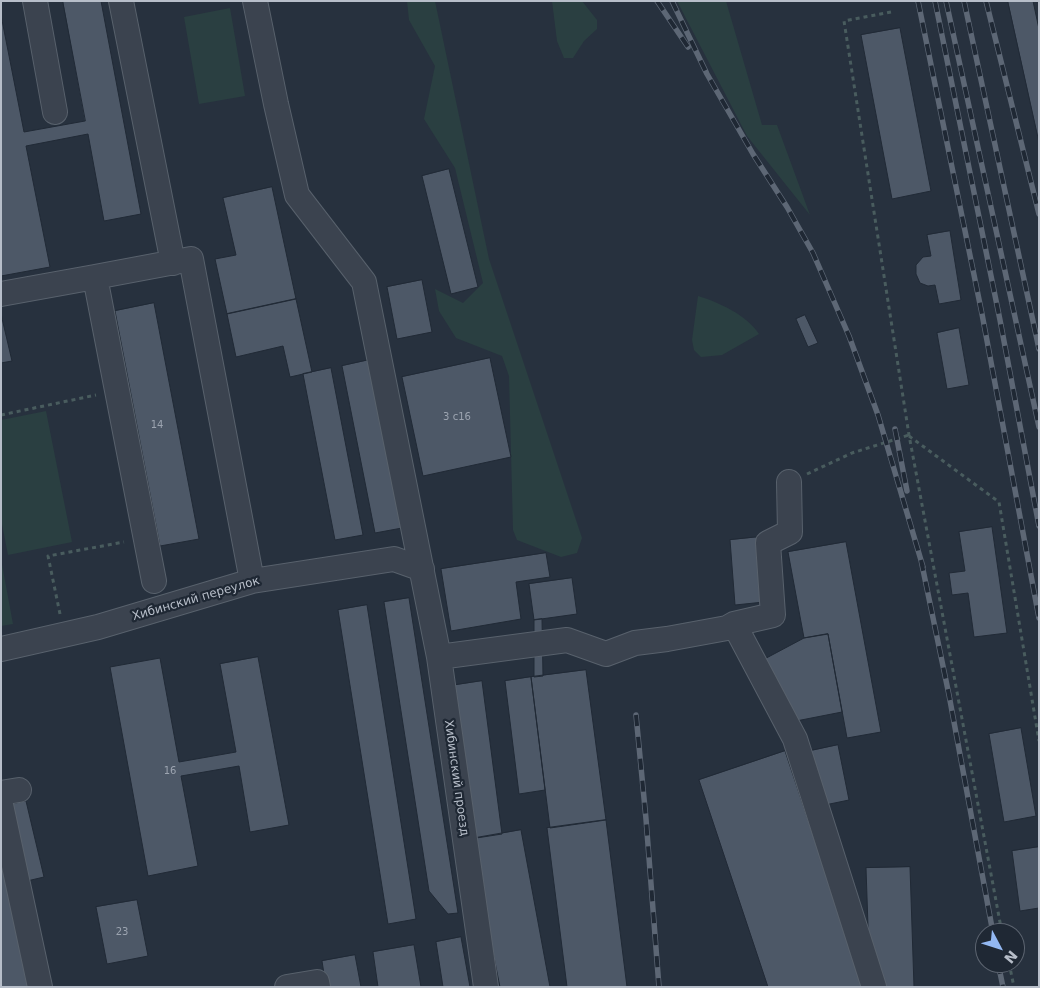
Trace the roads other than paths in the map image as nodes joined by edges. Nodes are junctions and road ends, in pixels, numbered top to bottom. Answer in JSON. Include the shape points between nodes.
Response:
{"nodes":[{"id":1,"x":35,"y":1,"type":"edge"},
{"id":2,"x":121,"y":1,"type":"edge"},
{"id":3,"x":255,"y":1,"type":"edge"},
{"id":4,"x":55,"y":112,"type":"dead end"},
{"id":5,"x":173,"y":263,"type":"junction"},
{"id":6,"x":95,"y":277,"type":"junction"},
{"id":7,"x":1,"y":294,"type":"edge"},
{"id":8,"x":789,"y":482,"type":"road end"},
{"id":9,"x":422,"y":569,"type":"junction"},
{"id":10,"x":154,"y":581,"type":"dead end"},
{"id":11,"x":252,"y":582,"type":"junction"},
{"id":12,"x":734,"y":624,"type":"junction"},
{"id":13,"x":1,"y":649,"type":"edge"},
{"id":14,"x":439,"y":657,"type":"junction"},
{"id":15,"x":7,"y":796,"type":"edge"},
{"id":16,"x":40,"y":987,"type":"edge"},
{"id":17,"x":288,"y":987,"type":"edge"},
{"id":18,"x":318,"y":987,"type":"edge"},
{"id":19,"x":486,"y":987,"type":"edge"},
{"id":20,"x":874,"y":987,"type":"edge"}],
"edges":[{"from":1,"to":4,"type":"street"},
{"from":2,"to":5,"type":"street"},
{"from":3,"to":9,"type":"street","name":"Хибинский проезд","via":[[297,195],[364,282]]},
{"from":5,"to":6,"type":"street"},
{"from":5,"to":11,"type":"street","via":[[191,259]]},
{"from":6,"to":7,"type":"street"},
{"from":6,"to":10,"type":"street"},
{"from":8,"to":12,"type":"street","via":[[790,532],[768,543],[773,615]]},
{"from":9,"to":11,"type":"street","name":"Хибинский переулок","via":[[394,559]]},
{"from":9,"to":14,"type":"street","name":"Хибинский проезд"},
{"from":11,"to":13,"type":"street","name":"Хибинский переулок","via":[[98,627]]},
{"from":12,"to":14,"type":"street","via":[[686,636],[635,643],[606,654],[568,640]]},
{"from":12,"to":20,"type":"street","via":[[795,739]]},
{"from":14,"to":19,"type":"street","name":"Хибинский проезд"},
{"from":15,"to":16,"type":"street"},
{"from":17,"to":18,"type":"street","via":[[317,982]]}]}
